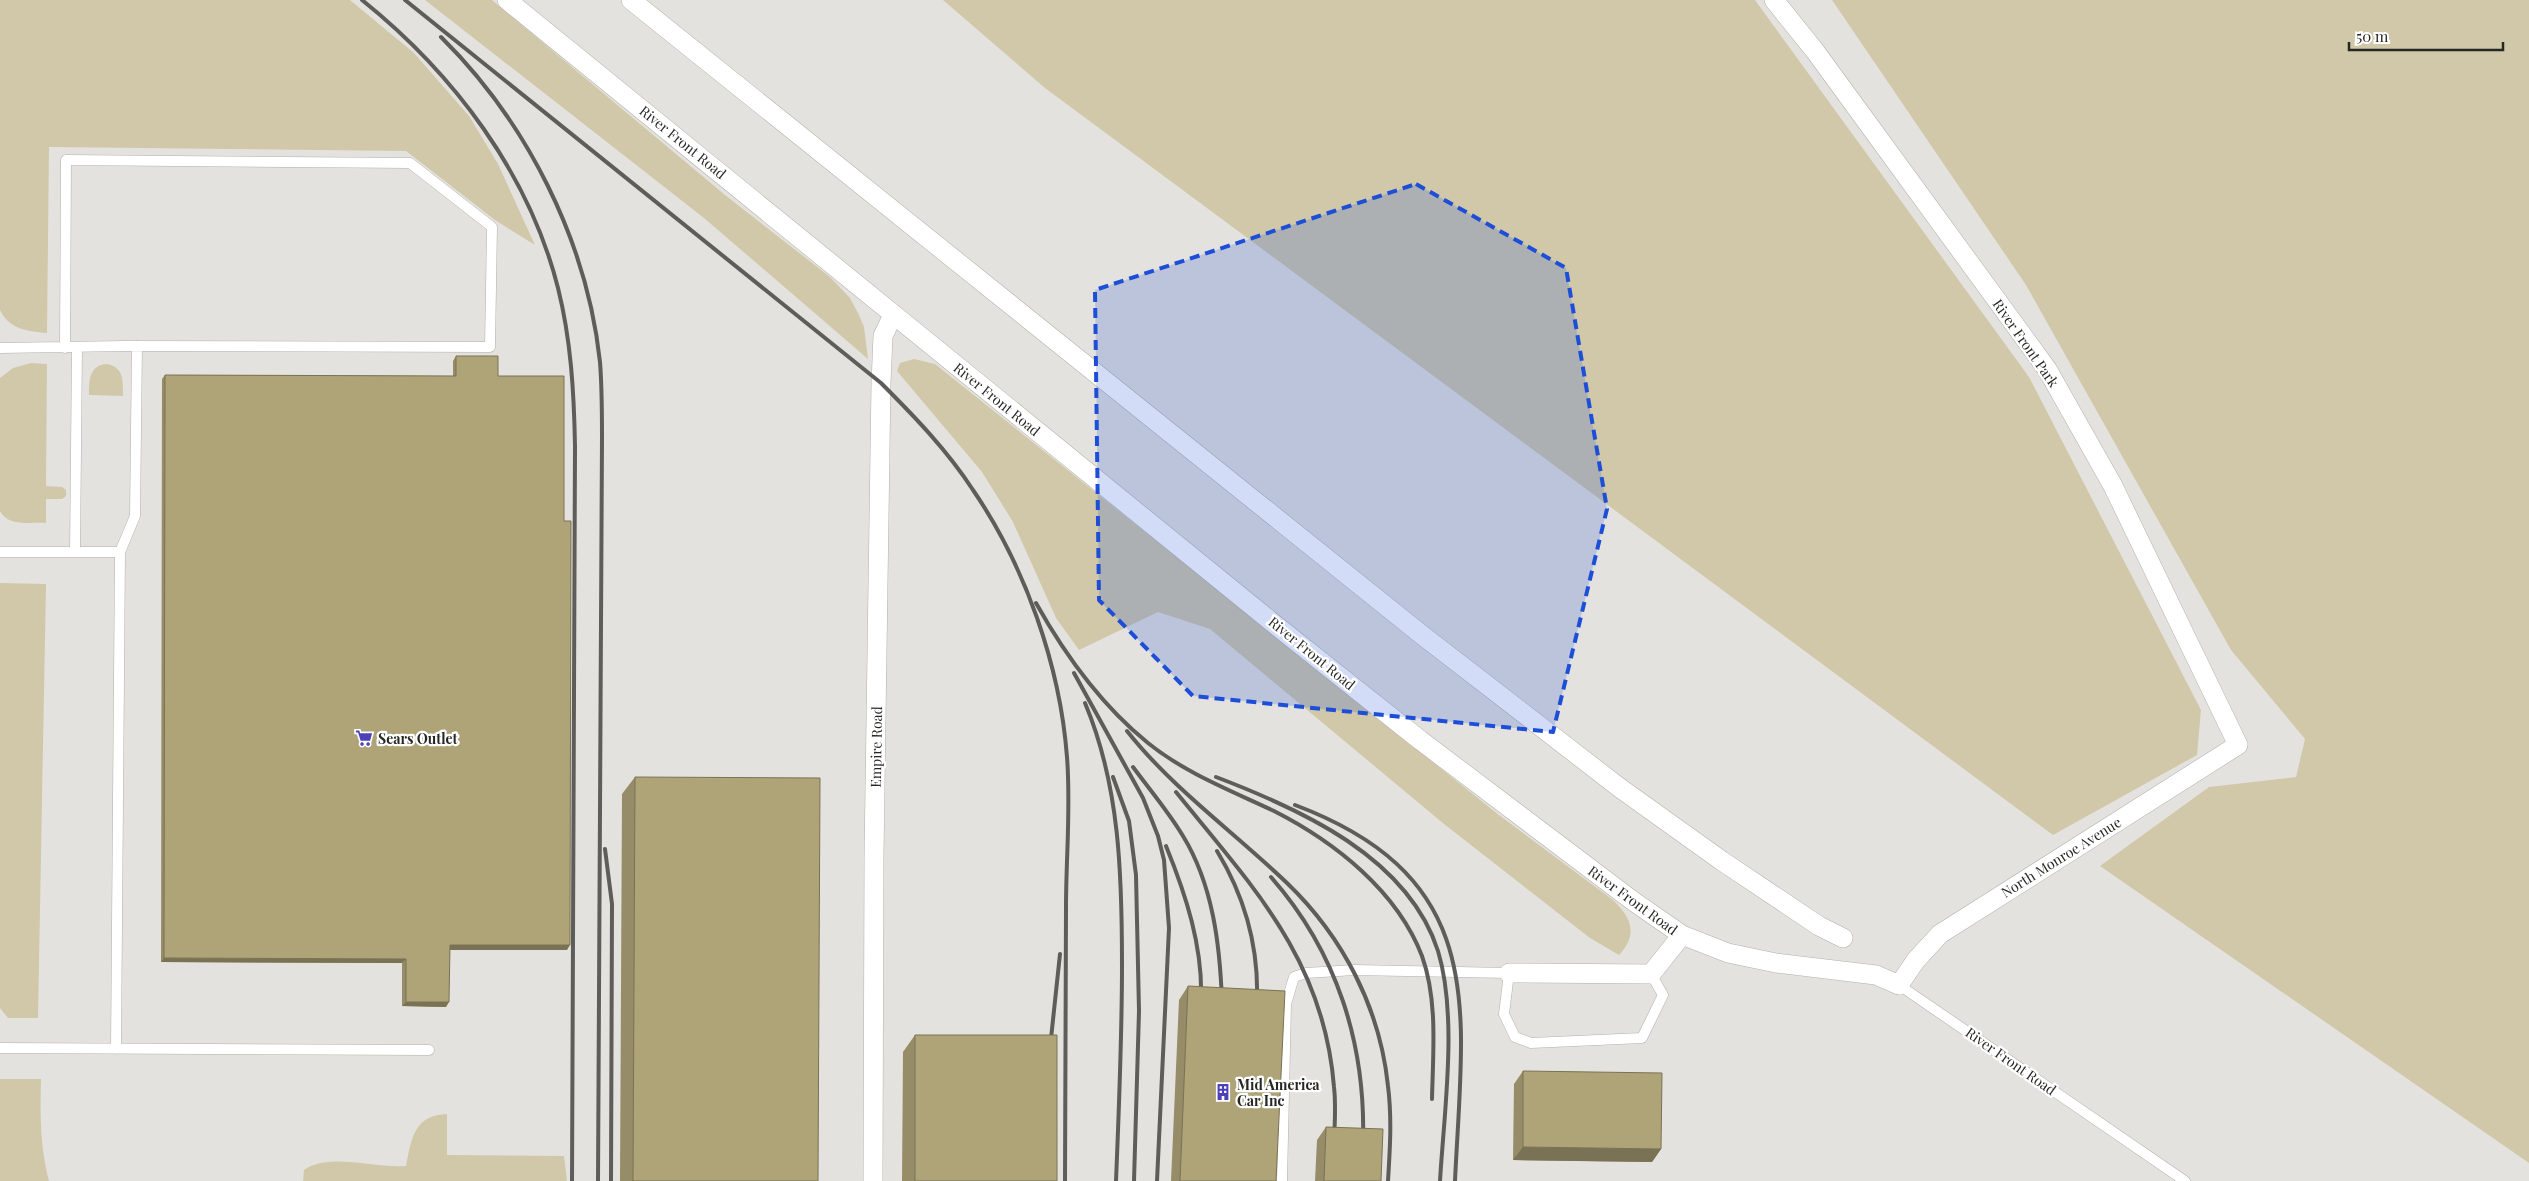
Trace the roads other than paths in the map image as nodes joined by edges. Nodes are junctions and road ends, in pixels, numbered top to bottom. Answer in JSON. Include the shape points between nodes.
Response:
{"nodes":[{"id":1,"x":507,"y":0,"type":"edge"},
{"id":2,"x":631,"y":0,"type":"edge"},
{"id":3,"x":1774,"y":0,"type":"edge"},
{"id":4,"x":893,"y":315,"type":"junction"},
{"id":5,"x":137,"y":346,"type":"junction"},
{"id":6,"x":77,"y":347,"type":"junction"},
{"id":7,"x":0,"y":348,"type":"edge"},
{"id":8,"x":65,"y":348,"type":"junction"},
{"id":9,"x":0,"y":552,"type":"edge"},
{"id":10,"x":76,"y":552,"type":"junction"},
{"id":11,"x":120,"y":552,"type":"junction"},
{"id":12,"x":2238,"y":745,"type":"joint"},
{"id":13,"x":1682,"y":935,"type":"junction"},
{"id":14,"x":1843,"y":938,"type":"dead end"},
{"id":15,"x":1509,"y":973,"type":"junction"},
{"id":16,"x":1651,"y":974,"type":"junction"},
{"id":17,"x":1899,"y":985,"type":"junction"},
{"id":18,"x":0,"y":1048,"type":"edge"},
{"id":19,"x":116,"y":1049,"type":"junction"},
{"id":20,"x":429,"y":1050,"type":"dead end"},
{"id":21,"x":873,"y":1181,"type":"edge"},
{"id":22,"x":1282,"y":1181,"type":"edge"},
{"id":23,"x":2186,"y":1181,"type":"edge"}],
"edges":[{"from":1,"to":4,"type":"street","name":"River Front Road"},
{"from":2,"to":14,"type":"street","via":[[1422,635],[1604,776],[1722,861],[1819,926]]},
{"from":3,"to":12,"type":"street","name":"River Front Park","via":[[1815,51],[2047,369],[2113,486]]},
{"from":4,"to":13,"type":"street","name":"River Front Road","via":[[1420,740]]},
{"from":4,"to":21,"type":"street","name":"Empire Road","via":[[883,336],[881,383]]},
{"from":5,"to":6,"type":"lane"},
{"from":5,"to":8,"type":"lane","via":[[490,347],[492,228],[410,163],[66,160]]},
{"from":5,"to":11,"type":"lane","via":[[135,516]]},
{"from":6,"to":8,"type":"lane"},
{"from":6,"to":10,"type":"lane"},
{"from":7,"to":8,"type":"lane"},
{"from":9,"to":10,"type":"lane"},
{"from":10,"to":11,"type":"lane"},
{"from":11,"to":19,"type":"lane"},
{"from":12,"to":17,"type":"street","name":"North Monroe Avenue","via":[[1940,934]]},
{"from":13,"to":16,"type":"street"},
{"from":13,"to":17,"type":"street","name":"River Front Road","via":[[1728,953],[1776,963],[1876,975]]},
{"from":15,"to":16,"type":"street"},
{"from":15,"to":16,"type":"lane","via":[[1504,1014],[1515,1037],[1531,1043],[1642,1038],[1663,995]]},
{"from":15,"to":22,"type":"lane","via":[[1354,970],[1306,973],[1294,977],[1286,1004]]},
{"from":17,"to":23,"type":"lane","name":"River Front Road"},
{"from":18,"to":19,"type":"lane"},
{"from":19,"to":20,"type":"lane"}]}
